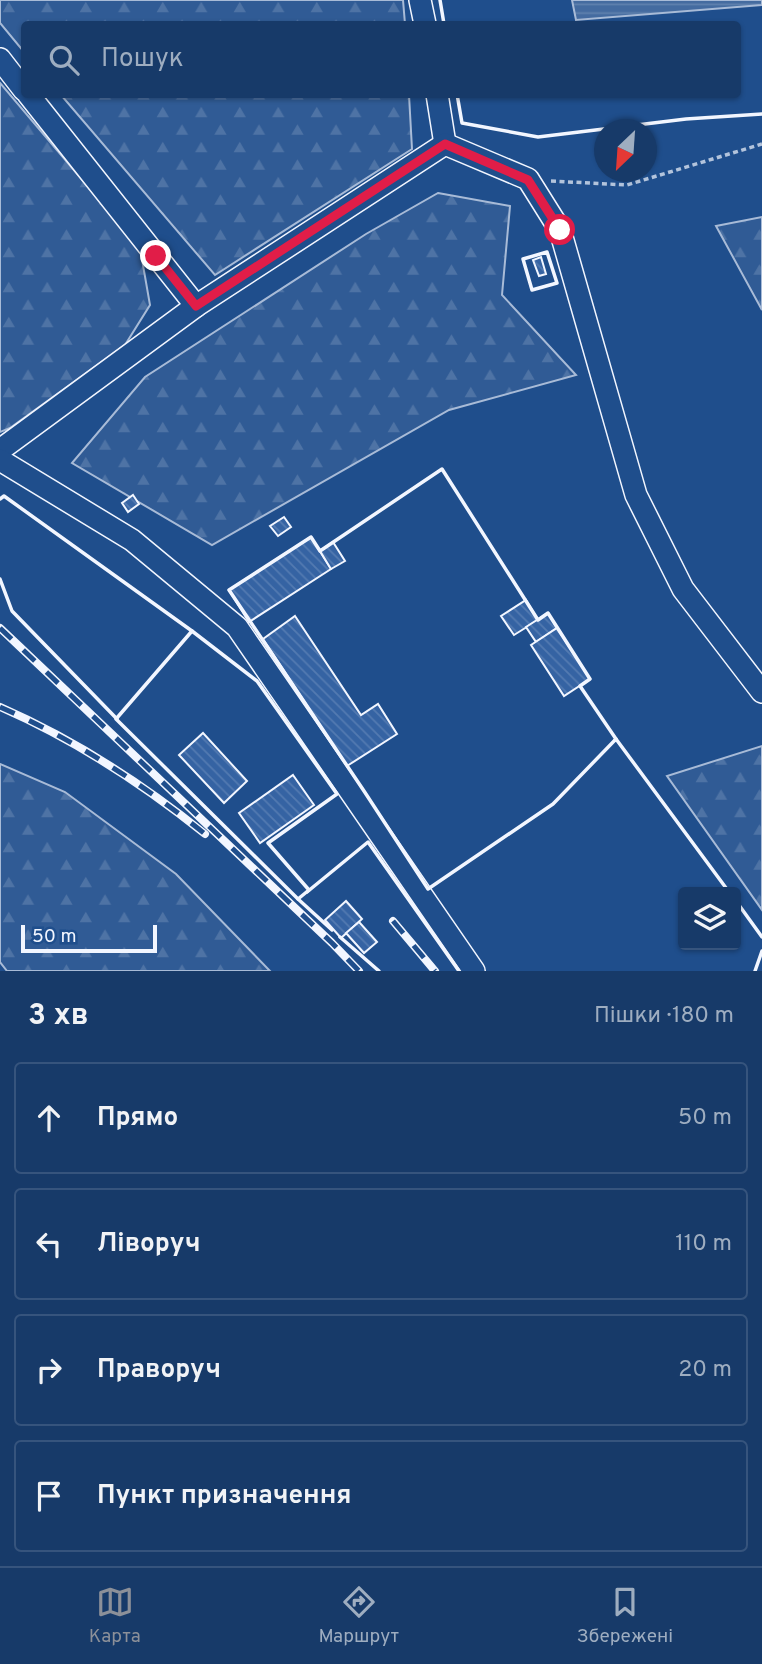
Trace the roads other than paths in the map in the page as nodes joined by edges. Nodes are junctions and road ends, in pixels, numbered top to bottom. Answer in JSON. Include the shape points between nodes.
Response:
{"nodes":[{"id":1,"x":420,"y":0,"type":"edge"},
{"id":2,"x":424,"y":21,"type":"edge"},
{"id":3,"x":0,"y":59,"type":"edge"},
{"id":4,"x":21,"y":86,"type":"edge"},
{"id":5,"x":31,"y":98,"type":"edge"},
{"id":6,"x":438,"y":98,"type":"edge"},
{"id":7,"x":445,"y":144,"type":"junction"},
{"id":8,"x":196,"y":306,"type":"junction"},
{"id":9,"x":0,"y":450,"type":"edge"},
{"id":10,"x":0,"y":460,"type":"edge"},
{"id":11,"x":762,"y":692,"type":"edge"},
{"id":12,"x":474,"y":971,"type":"edge"}],
"edges":[{"from":1,"to":2,"type":"street"},
{"from":3,"to":4,"type":"street"},
{"from":5,"to":8,"type":"street"},
{"from":6,"to":7,"type":"street"},
{"from":7,"to":8,"type":"street"},
{"from":7,"to":11,"type":"street","via":[[528,180],[560,230],[636,495],[683,589]]},
{"from":8,"to":9,"type":"street"},
{"from":10,"to":12,"type":"street","via":[[132,540],[237,627]]}]}
